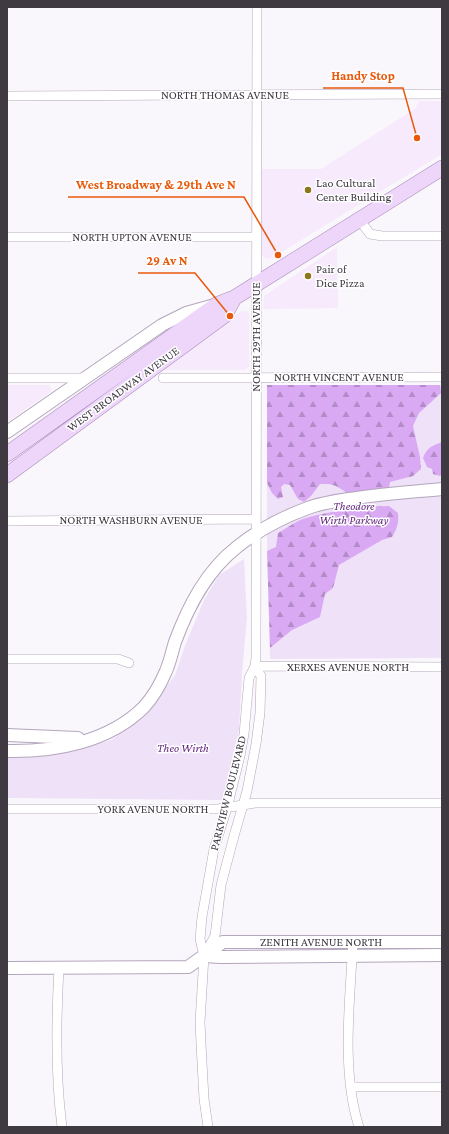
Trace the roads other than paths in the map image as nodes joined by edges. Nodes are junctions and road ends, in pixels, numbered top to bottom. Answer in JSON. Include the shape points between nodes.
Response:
{"nodes":[{"id":1,"x":257,"y":7,"type":"edge"},
{"id":2,"x":442,"y":94,"type":"edge"},
{"id":3,"x":257,"y":95,"type":"junction"},
{"id":4,"x":7,"y":96,"type":"edge"},
{"id":5,"x":442,"y":168,"type":"edge"},
{"id":6,"x":359,"y":219,"type":"junction"},
{"id":7,"x":256,"y":236,"type":"junction"},
{"id":8,"x":442,"y":236,"type":"edge"},
{"id":9,"x":7,"y":237,"type":"edge"},
{"id":10,"x":256,"y":283,"type":"junction"},
{"id":11,"x":234,"y":298,"type":"junction"},
{"id":12,"x":216,"y":305,"type":"junction"},
{"id":13,"x":442,"y":377,"type":"edge"},
{"id":14,"x":7,"y":378,"type":"edge"},
{"id":15,"x":84,"y":378,"type":"junction"},
{"id":16,"x":164,"y":378,"type":"dead end"},
{"id":17,"x":256,"y":378,"type":"junction"},
{"id":18,"x":7,"y":432,"type":"edge"},
{"id":19,"x":7,"y":454,"type":"edge"},
{"id":20,"x":7,"y":475,"type":"edge"},
{"id":21,"x":442,"y":490,"type":"edge"},
{"id":22,"x":255,"y":519,"type":"junction"},
{"id":23,"x":7,"y":521,"type":"edge"},
{"id":24,"x":256,"y":534,"type":"junction"},
{"id":25,"x":7,"y":659,"type":"edge"},
{"id":26,"x":129,"y":664,"type":"dead end"},
{"id":27,"x":255,"y":666,"type":"junction"},
{"id":28,"x":442,"y":667,"type":"edge"},
{"id":29,"x":7,"y":735,"type":"edge"},
{"id":30,"x":93,"y":738,"type":"junction"},
{"id":31,"x":7,"y":751,"type":"edge"},
{"id":32,"x":442,"y":803,"type":"edge"},
{"id":33,"x":242,"y":805,"type":"junction"},
{"id":34,"x":227,"y":808,"type":"junction"},
{"id":35,"x":7,"y":809,"type":"edge"},
{"id":36,"x":352,"y":942,"type":"junction"},
{"id":37,"x":442,"y":942,"type":"edge"},
{"id":38,"x":352,"y":955,"type":"junction"},
{"id":39,"x":442,"y":955,"type":"edge"},
{"id":40,"x":204,"y":956,"type":"junction"},
{"id":41,"x":7,"y":968,"type":"edge"},
{"id":42,"x":59,"y":968,"type":"junction"},
{"id":43,"x":351,"y":1087,"type":"junction"},
{"id":44,"x":442,"y":1087,"type":"edge"},
{"id":45,"x":62,"y":1127,"type":"edge"},
{"id":46,"x":208,"y":1127,"type":"edge"},
{"id":47,"x":359,"y":1127,"type":"edge"}],
"edges":[{"from":1,"to":3,"type":"street","name":"NORTH 29TH AVENUE"},
{"from":2,"to":3,"type":"street","name":"NORTH THOMAS AVENUE"},
{"from":3,"to":4,"type":"street","name":"NORTH THOMAS AVENUE"},
{"from":3,"to":7,"type":"street","name":"NORTH 29TH AVENUE"},
{"from":5,"to":6,"type":"main road","name":"WEST BROADWAY AVENUE"},
{"from":6,"to":8,"type":"street","via":[[370,234]]},
{"from":6,"to":10,"type":"main road","name":"WEST BROADWAY AVENUE"},
{"from":7,"to":9,"type":"street","name":"NORTH UPTON AVENUE"},
{"from":7,"to":10,"type":"street","name":"NORTH 29TH AVENUE"},
{"from":10,"to":11,"type":"main road","name":"WEST BROADWAY AVENUE"},
{"from":10,"to":17,"type":"street","name":"NORTH 29TH AVENUE"},
{"from":11,"to":12,"type":"main road","name":"WEST BROADWAY AVENUE"},
{"from":11,"to":20,"type":"main road","name":"WEST BROADWAY AVENUE","via":[[225,315]]},
{"from":12,"to":15,"type":"street","name":"WEST BROADWAY AVENUE","via":[[186,313],[162,325]]},
{"from":12,"to":19,"type":"main road","name":"WEST BROADWAY AVENUE"},
{"from":13,"to":17,"type":"street","name":"NORTH VINCENT AVENUE"},
{"from":14,"to":15,"type":"street"},
{"from":15,"to":18,"type":"street","name":"WEST BROADWAY AVENUE"},
{"from":16,"to":17,"type":"street","name":"NORTH VINCENT AVENUE"},
{"from":17,"to":22,"type":"street","name":"NORTH 29TH AVENUE"},
{"from":21,"to":24,"type":"street","via":[[369,496],[309,507],[281,519]]},
{"from":22,"to":23,"type":"street","name":"NORTH WASHBURN AVENUE"},
{"from":22,"to":24,"type":"street","name":"NORTH 29TH AVENUE"},
{"from":24,"to":27,"type":"street","name":"NORTH 29TH AVENUE"},
{"from":24,"to":30,"type":"street","via":[[236,547],[205,582],[183,622],[167,670],[156,691],[144,706],[114,729]]},
{"from":25,"to":26,"type":"street","via":[[118,659]]},
{"from":27,"to":28,"type":"street","name":"XERXES AVENUE NORTH"},
{"from":27,"to":33,"type":"street","name":"PARKVIEW BOULEVARD","via":[[261,676],[260,713],[254,759]]},
{"from":27,"to":34,"type":"street","name":"PARKVIEW BOULEVARD","via":[[249,678],[244,734]]},
{"from":29,"to":30,"type":"street"},
{"from":30,"to":31,"type":"street","via":[[55,749]]},
{"from":32,"to":33,"type":"street","name":"YORK AVENUE NORTH"},
{"from":33,"to":34,"type":"street","name":"YORK AVENUE NORTH"},
{"from":33,"to":40,"type":"street","name":"PARKVIEW BOULEVARD","via":[[223,880],[215,936]]},
{"from":34,"to":35,"type":"street","name":"YORK AVENUE NORTH"},
{"from":34,"to":40,"type":"street","name":"PARKVIEW BOULEVARD","via":[[214,849],[202,917],[200,939]]},
{"from":36,"to":37,"type":"street","name":"ZENITH AVENUE NORTH"},
{"from":36,"to":38,"type":"street"},
{"from":36,"to":40,"type":"street","name":"ZENITH AVENUE NORTH","via":[[223,942]]},
{"from":38,"to":39,"type":"street","name":"ZENITH AVENUE NORTH"},
{"from":38,"to":40,"type":"street","name":"ZENITH AVENUE NORTH"},
{"from":38,"to":43,"type":"street","via":[[348,1056]]},
{"from":40,"to":42,"type":"street","name":"ZENITH AVENUE NORTH","via":[[188,967]]},
{"from":40,"to":46,"type":"street","name":"PARKVIEW BOULEVARD","via":[[200,1036]]},
{"from":41,"to":42,"type":"street","name":"ZENITH AVENUE NORTH"},
{"from":42,"to":45,"type":"street","via":[[56,1052]]},
{"from":43,"to":44,"type":"street"},
{"from":43,"to":47,"type":"street"}]}
